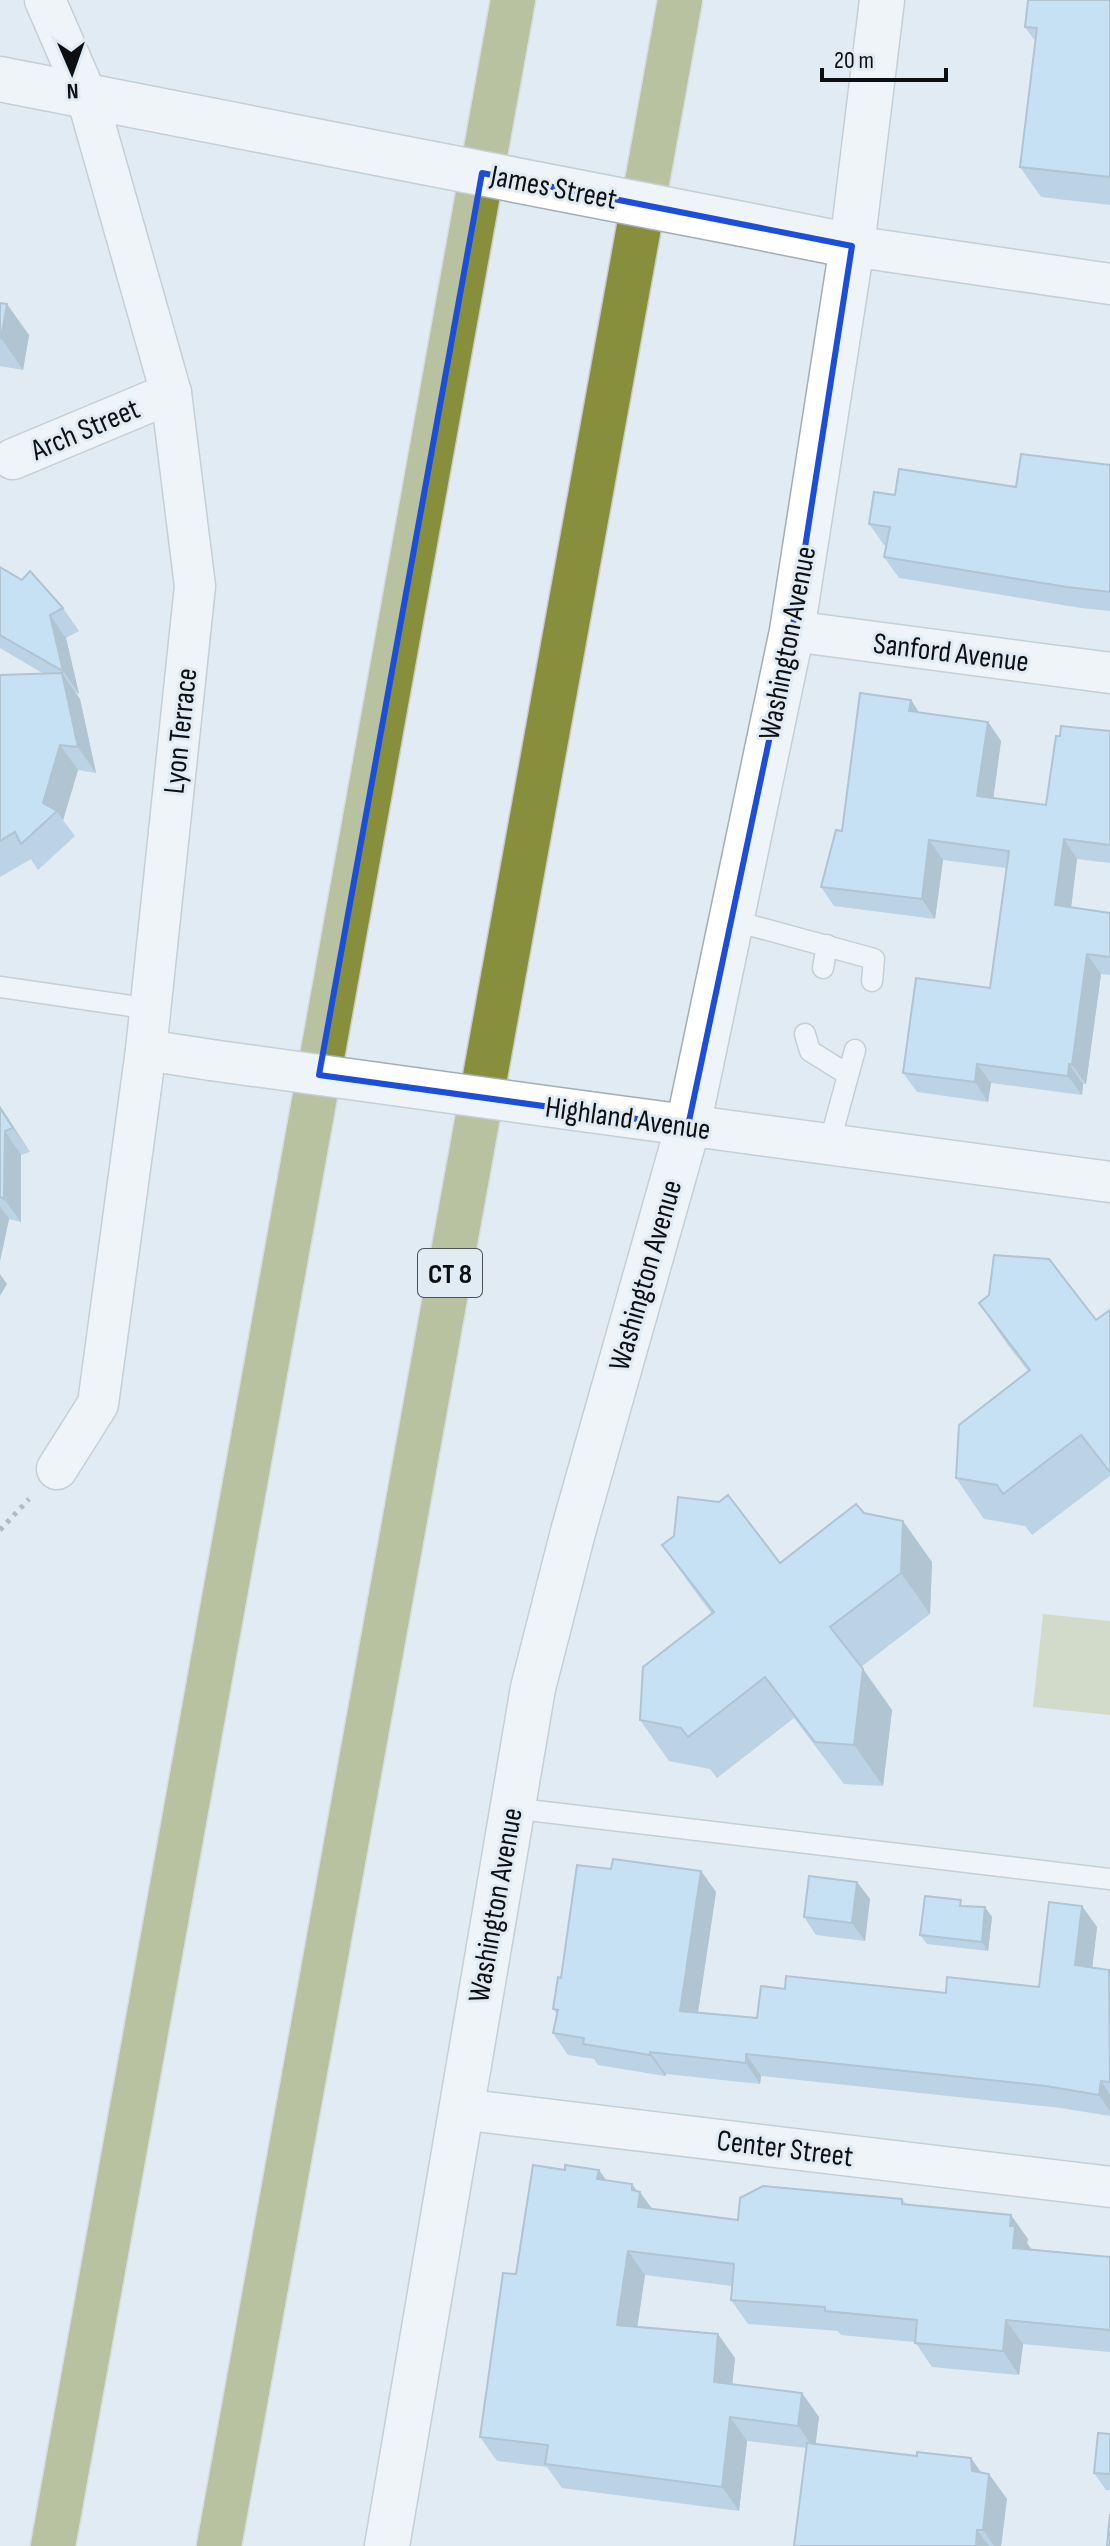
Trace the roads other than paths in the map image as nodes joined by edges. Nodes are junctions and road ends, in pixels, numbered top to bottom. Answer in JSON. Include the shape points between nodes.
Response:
{"nodes":[{"id":1,"x":45,"y":0,"type":"edge"},
{"id":2,"x":513,"y":0,"type":"edge"},
{"id":3,"x":680,"y":0,"type":"edge"},
{"id":4,"x":882,"y":0,"type":"edge"},
{"id":5,"x":0,"y":79,"type":"edge"},
{"id":6,"x":87,"y":97,"type":"junction"},
{"id":7,"x":852,"y":246,"type":"junction"},
{"id":8,"x":1110,"y":284,"type":"edge"},
{"id":9,"x":171,"y":393,"type":"junction"},
{"id":10,"x":6,"y":463,"type":"edge"},
{"id":11,"x":792,"y":631,"type":"junction"},
{"id":12,"x":1110,"y":673,"type":"edge"},
{"id":13,"x":731,"y":920,"type":"junction"},
{"id":14,"x":827,"y":945,"type":"junction"},
{"id":15,"x":823,"y":968,"type":"dead end"},
{"id":16,"x":872,"y":981,"type":"dead end"},
{"id":17,"x":0,"y":987,"type":"edge"},
{"id":18,"x":151,"y":1009,"type":"junction"},
{"id":19,"x":805,"y":1034,"type":"dead end"},
{"id":20,"x":146,"y":1050,"type":"junction"},
{"id":21,"x":855,"y":1050,"type":"dead end"},
{"id":22,"x":847,"y":1074,"type":"junction"},
{"id":23,"x":688,"y":1126,"type":"junction"},
{"id":24,"x":829,"y":1145,"type":"junction"},
{"id":25,"x":1110,"y":1182,"type":"edge"},
{"id":26,"x":57,"y":1469,"type":"dead end"},
{"id":27,"x":511,"y":1808,"type":"junction"},
{"id":28,"x":1110,"y":1879,"type":"edge"},
{"id":29,"x":460,"y":2109,"type":"junction"},
{"id":30,"x":1110,"y":2187,"type":"edge"},
{"id":31,"x":53,"y":2546,"type":"edge"},
{"id":32,"x":219,"y":2546,"type":"edge"},
{"id":33,"x":387,"y":2546,"type":"edge"}],
"edges":[{"from":1,"to":6,"type":"street","name":"Lyon Terrace"},
{"from":2,"to":31,"type":"highway"},
{"from":3,"to":32,"type":"highway","number":"CT 8"},
{"from":4,"to":7,"type":"main road","name":"Washington Avenue"},
{"from":5,"to":6,"type":"main road","name":"James Street"},
{"from":6,"to":7,"type":"main road","name":"James Street","bridge":true},
{"from":6,"to":9,"type":"street","name":"Lyon Terrace"},
{"from":7,"to":8,"type":"street","name":"James Street"},
{"from":7,"to":11,"type":"main road","name":"Washington Avenue"},
{"from":9,"to":10,"type":"street","name":"Arch Street"},
{"from":9,"to":18,"type":"street","name":"Lyon Terrace","via":[[195,586]]},
{"from":11,"to":12,"type":"street","name":"Sanford Avenue"},
{"from":11,"to":13,"type":"main road","name":"Washington Avenue"},
{"from":13,"to":14,"type":"lane"},
{"from":13,"to":23,"type":"main road","name":"Washington Avenue"},
{"from":14,"to":15,"type":"lane"},
{"from":14,"to":16,"type":"lane","via":[[874,959]]},
{"from":17,"to":18,"type":"lane"},
{"from":18,"to":20,"type":"street","name":"Lyon Terrace"},
{"from":19,"to":22,"type":"lane","via":[[810,1051]]},
{"from":20,"to":23,"type":"street","name":"Highland Avenue","bridge":true},
{"from":20,"to":26,"type":"street","name":"Lyon Terrace","via":[[98,1404]]},
{"from":21,"to":22,"type":"lane"},
{"from":22,"to":24,"type":"lane"},
{"from":23,"to":24,"type":"street","name":"Highland Avenue"},
{"from":23,"to":27,"type":"main road","name":"Washington Avenue","via":[[569,1546],[533,1688]]},
{"from":24,"to":25,"type":"street","name":"Highland Avenue"},
{"from":27,"to":28,"type":"lane"},
{"from":27,"to":29,"type":"main road","name":"Washington Avenue"},
{"from":29,"to":30,"type":"street","name":"Center Street"},
{"from":29,"to":33,"type":"main road","name":"Washington Avenue"}]}
